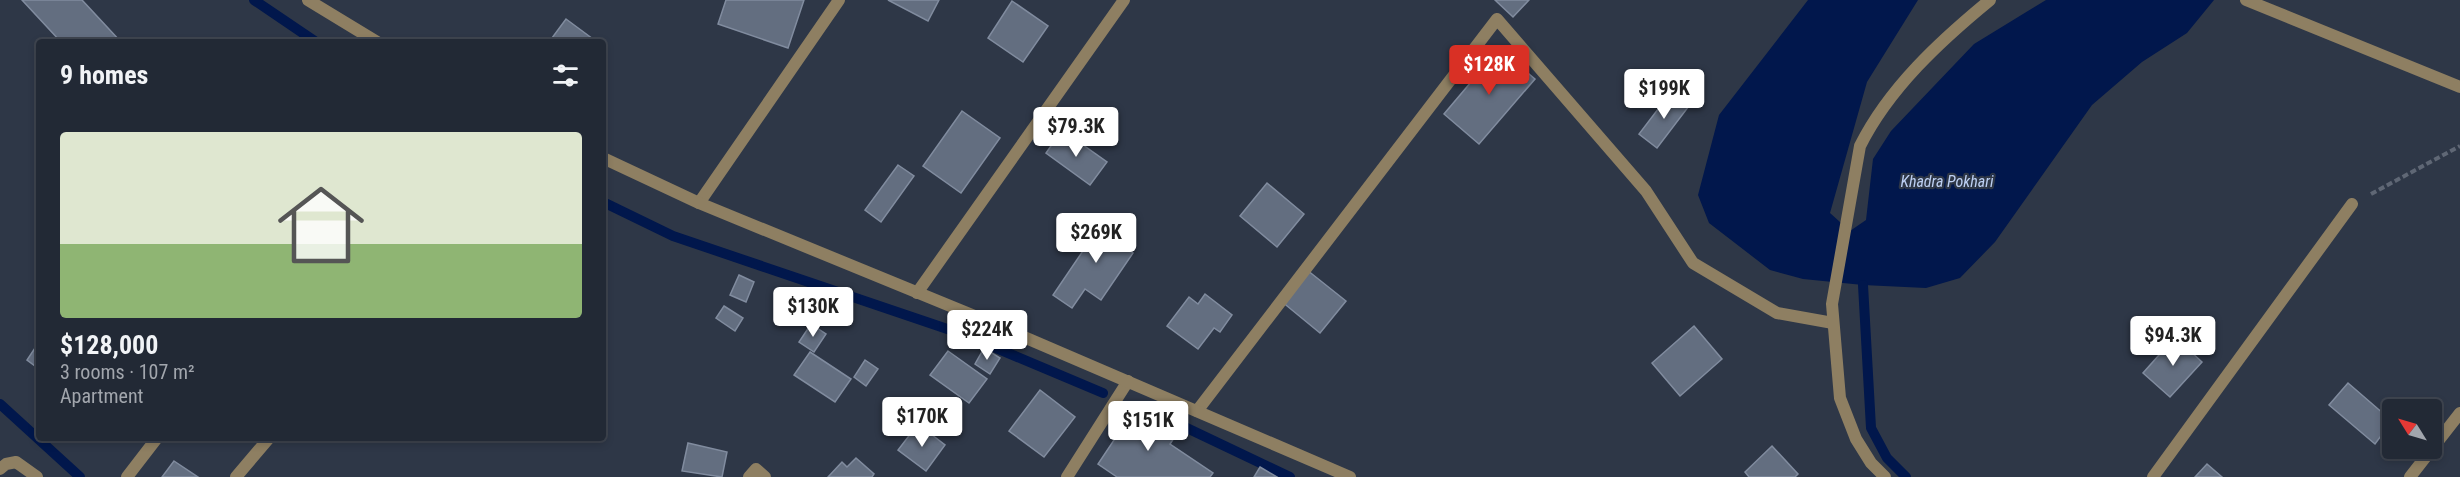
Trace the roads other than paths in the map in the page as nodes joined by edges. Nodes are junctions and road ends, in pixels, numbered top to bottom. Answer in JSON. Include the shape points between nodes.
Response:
{"nodes":[{"id":1,"x":308,"y":0,"type":"edge"},
{"id":2,"x":839,"y":0,"type":"edge"},
{"id":3,"x":1124,"y":0,"type":"edge"},
{"id":4,"x":1990,"y":0,"type":"edge"},
{"id":5,"x":2246,"y":0,"type":"edge"},
{"id":6,"x":372,"y":39,"type":"edge"},
{"id":7,"x":2460,"y":87,"type":"edge"},
{"id":8,"x":606,"y":159,"type":"edge"},
{"id":9,"x":699,"y":203,"type":"junction"},
{"id":10,"x":2352,"y":204,"type":"road end"},
{"id":11,"x":917,"y":292,"type":"junction"},
{"id":12,"x":1833,"y":323,"type":"junction"},
{"id":13,"x":1128,"y":381,"type":"junction"},
{"id":14,"x":1197,"y":411,"type":"junction"},
{"id":15,"x":2460,"y":413,"type":"edge"},
{"id":16,"x":155,"y":441,"type":"edge"},
{"id":17,"x":266,"y":441,"type":"edge"},
{"id":18,"x":0,"y":469,"type":"edge"},
{"id":19,"x":37,"y":477,"type":"edge"},
{"id":20,"x":127,"y":477,"type":"edge"},
{"id":21,"x":236,"y":477,"type":"edge"},
{"id":22,"x":749,"y":477,"type":"edge"},
{"id":23,"x":765,"y":477,"type":"edge"},
{"id":24,"x":1067,"y":477,"type":"edge"},
{"id":25,"x":1350,"y":477,"type":"edge"},
{"id":26,"x":1885,"y":477,"type":"edge"},
{"id":27,"x":2153,"y":477,"type":"edge"},
{"id":28,"x":2410,"y":477,"type":"edge"}],
"edges":[{"from":1,"to":6,"type":"street"},
{"from":2,"to":9,"type":"street"},
{"from":3,"to":11,"type":"street"},
{"from":4,"to":12,"type":"street","via":[[1955,29],[1889,98],[1860,146],[1832,304]]},
{"from":5,"to":7,"type":"street"},
{"from":8,"to":9,"type":"street"},
{"from":9,"to":11,"type":"street"},
{"from":10,"to":27,"type":"street"},
{"from":11,"to":13,"type":"street"},
{"from":12,"to":14,"type":"street","via":[[1777,313],[1693,263],[1646,191],[1497,19]]},
{"from":12,"to":26,"type":"street","via":[[1840,398],[1856,439]]},
{"from":13,"to":14,"type":"street"},
{"from":13,"to":24,"type":"street"},
{"from":14,"to":25,"type":"street"},
{"from":15,"to":28,"type":"street"},
{"from":16,"to":20,"type":"street"},
{"from":17,"to":21,"type":"street"},
{"from":18,"to":19,"type":"street","via":[[16,462]]},
{"from":22,"to":23,"type":"street","via":[[756,469]]}]}
